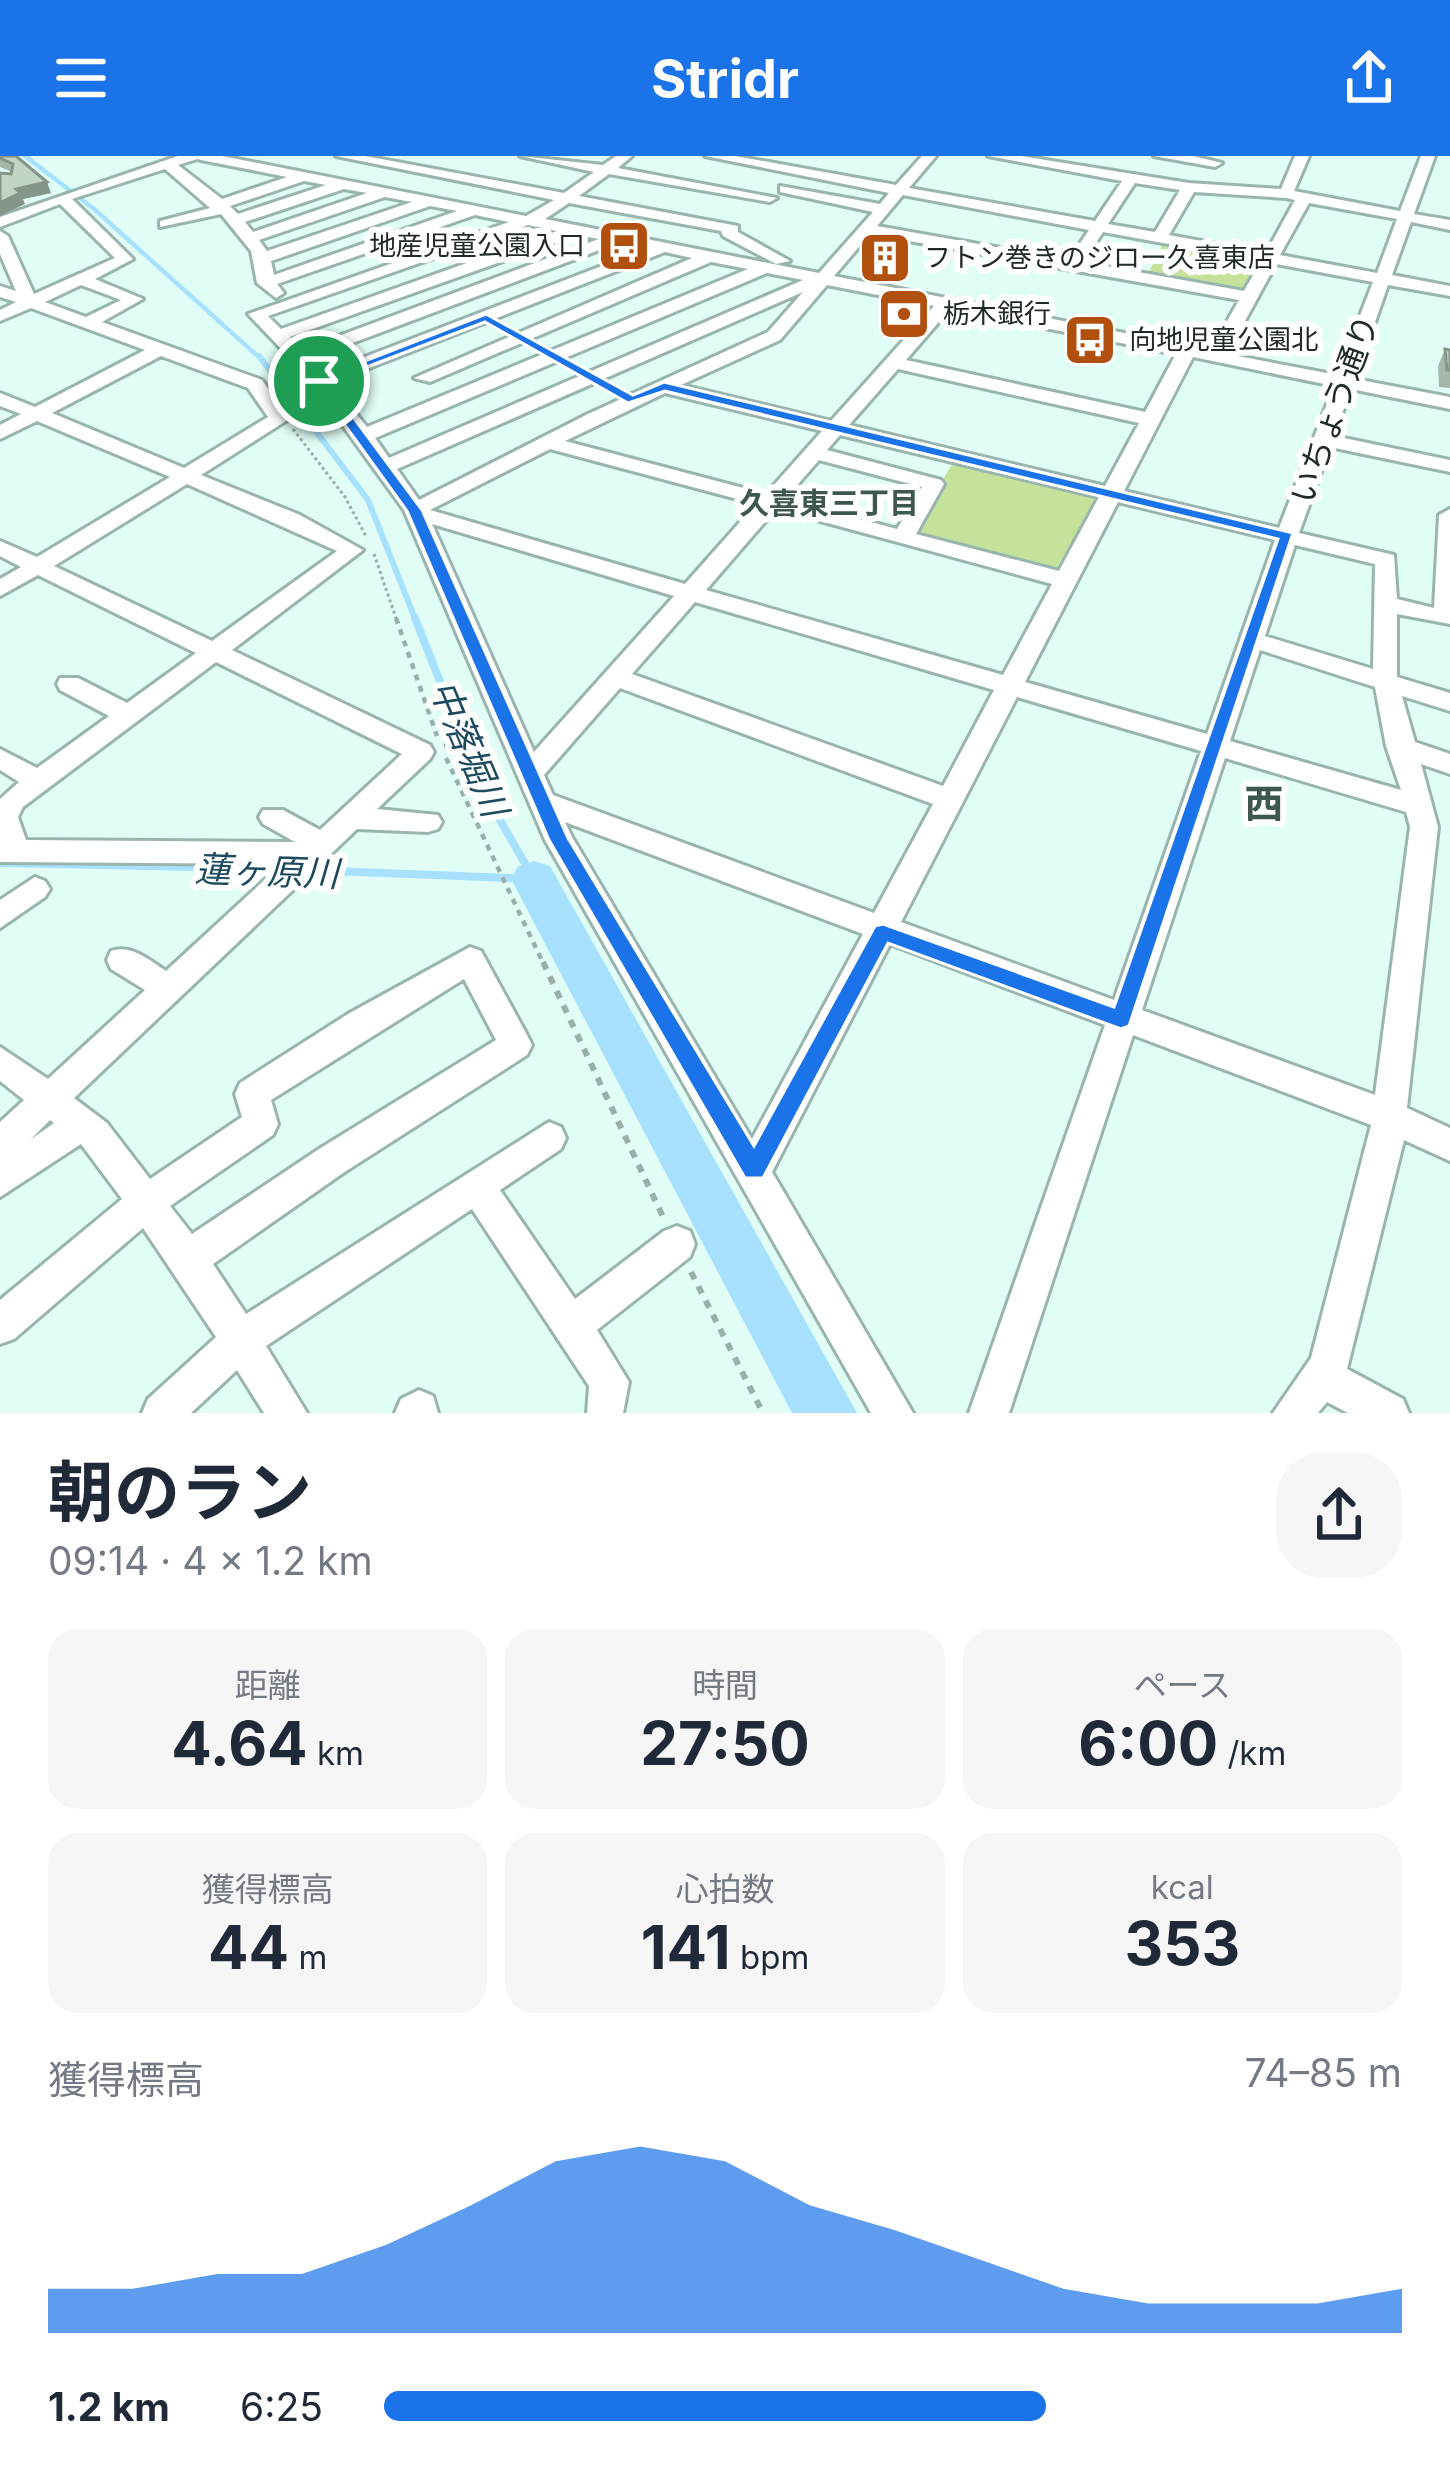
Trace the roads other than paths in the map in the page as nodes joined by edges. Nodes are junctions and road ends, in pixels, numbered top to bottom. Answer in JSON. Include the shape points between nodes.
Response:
{"nodes":[{"id":1,"x":197,"y":156,"type":"edge"},
{"id":2,"x":343,"y":156,"type":"edge"},
{"id":3,"x":429,"y":156,"type":"edge"},
{"id":4,"x":527,"y":156,"type":"edge"},
{"id":5,"x":625,"y":156,"type":"edge"},
{"id":6,"x":712,"y":156,"type":"edge"},
{"id":7,"x":826,"y":156,"type":"edge"},
{"id":8,"x":929,"y":156,"type":"edge"},
{"id":9,"x":995,"y":156,"type":"edge"},
{"id":10,"x":1094,"y":156,"type":"edge"},
{"id":11,"x":1161,"y":156,"type":"edge"},
{"id":12,"x":1302,"y":156,"type":"edge"},
{"id":13,"x":1428,"y":156,"type":"edge"},
{"id":14,"x":1217,"y":159,"type":"edge"},
{"id":15,"x":167,"y":164,"type":"junction"},
{"id":16,"x":263,"y":168,"type":"junction"},
{"id":17,"x":409,"y":168,"type":"junction"},
{"id":18,"x":605,"y":169,"type":"junction"},
{"id":19,"x":1082,"y":171,"type":"junction"},
{"id":20,"x":804,"y":172,"type":"junction"},
{"id":21,"x":304,"y":176,"type":"junction"},
{"id":22,"x":1130,"y":178,"type":"junction"},
{"id":23,"x":232,"y":180,"type":"dead end"},
{"id":24,"x":344,"y":184,"type":"junction"},
{"id":25,"x":1189,"y":188,"type":"junction"},
{"id":26,"x":1213,"y":188,"type":"junction"},
{"id":27,"x":900,"y":190,"type":"junction"},
{"id":28,"x":380,"y":191,"type":"junction"},
{"id":29,"x":1295,"y":196,"type":"junction"},
{"id":30,"x":64,"y":197,"type":"junction"},
{"id":31,"x":566,"y":198,"type":"junction"},
{"id":32,"x":429,"y":201,"type":"junction"},
{"id":33,"x":759,"y":209,"type":"junction"},
{"id":34,"x":882,"y":209,"type":"junction"},
{"id":35,"x":474,"y":210,"type":"junction"},
{"id":36,"x":223,"y":212,"type":"junction"},
{"id":37,"x":1405,"y":218,"type":"junction"},
{"id":38,"x":529,"y":220,"type":"junction"},
{"id":39,"x":0,"y":222,"type":"edge"},
{"id":40,"x":165,"y":224,"type":"dead end"},
{"id":41,"x":1450,"y":225,"type":"edge"},
{"id":42,"x":1097,"y":226,"type":"junction"},
{"id":43,"x":865,"y":228,"type":"junction"},
{"id":44,"x":575,"y":230,"type":"junction"},
{"id":45,"x":0,"y":236,"type":"edge"},
{"id":46,"x":250,"y":238,"type":"junction"},
{"id":47,"x":616,"y":238,"type":"junction"},
{"id":48,"x":1160,"y":238,"type":"junction"},
{"id":49,"x":665,"y":247,"type":"junction"},
{"id":50,"x":710,"y":256,"type":"junction"},
{"id":51,"x":263,"y":258,"type":"junction"},
{"id":52,"x":1273,"y":258,"type":"junction"},
{"id":53,"x":396,"y":266,"type":"junction"},
{"id":54,"x":1073,"y":266,"type":"junction"},
{"id":55,"x":765,"y":267,"type":"junction"},
{"id":56,"x":815,"y":277,"type":"junction"},
{"id":57,"x":1382,"y":278,"type":"junction"},
{"id":58,"x":79,"y":279,"type":"junction"},
{"id":59,"x":265,"y":283,"type":"junction"},
{"id":60,"x":426,"y":283,"type":"junction"},
{"id":61,"x":0,"y":291,"type":"edge"},
{"id":62,"x":1450,"y":291,"type":"edge"},
{"id":63,"x":1249,"y":297,"type":"junction"},
{"id":64,"x":455,"y":300,"type":"junction"},
{"id":65,"x":29,"y":302,"type":"junction"},
{"id":66,"x":947,"y":302,"type":"junction"},
{"id":67,"x":290,"y":303,"type":"junction"},
{"id":68,"x":0,"y":316,"type":"edge"},
{"id":69,"x":486,"y":318,"type":"junction"},
{"id":70,"x":87,"y":323,"type":"junction"},
{"id":71,"x":277,"y":336,"type":"junction"},
{"id":72,"x":520,"y":338,"type":"junction"},
{"id":73,"x":158,"y":350,"type":"junction"},
{"id":74,"x":1188,"y":350,"type":"junction"},
{"id":75,"x":388,"y":356,"type":"junction"},
{"id":76,"x":1217,"y":356,"type":"junction"},
{"id":77,"x":298,"y":357,"type":"junction"},
{"id":78,"x":556,"y":358,"type":"junction"},
{"id":79,"x":895,"y":362,"type":"junction"},
{"id":80,"x":591,"y":377,"type":"junction"},
{"id":81,"x":423,"y":378,"type":"junction"},
{"id":82,"x":319,"y":381,"type":"junction"},
{"id":83,"x":1344,"y":381,"type":"junction"},
{"id":84,"x":664,"y":386,"type":"junction"},
{"id":85,"x":0,"y":399,"type":"edge"},
{"id":86,"x":456,"y":399,"type":"junction"},
{"id":87,"x":633,"y":400,"type":"junction"},
{"id":88,"x":1450,"y":403,"type":"edge"},
{"id":89,"x":37,"y":414,"type":"junction"},
{"id":90,"x":1153,"y":420,"type":"junction"},
{"id":91,"x":837,"y":429,"type":"junction"},
{"id":92,"x":0,"y":433,"type":"edge"},
{"id":93,"x":364,"y":436,"type":"junction"},
{"id":94,"x":1324,"y":440,"type":"junction"},
{"id":95,"x":547,"y":442,"type":"junction"},
{"id":96,"x":815,"y":453,"type":"junction"},
{"id":97,"x":1450,"y":466,"type":"edge"},
{"id":98,"x":386,"y":467,"type":"junction"},
{"id":99,"x":188,"y":476,"type":"junction"},
{"id":100,"x":1113,"y":494,"type":"junction"},
{"id":101,"x":769,"y":502,"type":"junction"},
{"id":102,"x":415,"y":512,"type":"junction"},
{"id":103,"x":1450,"y":514,"type":"edge"},
{"id":104,"x":1287,"y":536,"type":"junction"},
{"id":105,"x":903,"y":537,"type":"junction"},
{"id":106,"x":0,"y":548,"type":"edge"},
{"id":107,"x":37,"y":567,"type":"junction"},
{"id":108,"x":1069,"y":581,"type":"junction"},
{"id":109,"x":0,"y":589,"type":"edge"},
{"id":110,"x":691,"y":592,"type":"junction"},
{"id":111,"x":1386,"y":604,"type":"junction"},
{"id":112,"x":1253,"y":640,"type":"junction"},
{"id":113,"x":215,"y":653,"type":"junction"},
{"id":114,"x":614,"y":677,"type":"junction"},
{"id":115,"x":1385,"y":679,"type":"junction"},
{"id":116,"x":69,"y":684,"type":"dead end"},
{"id":117,"x":1012,"y":684,"type":"junction"},
{"id":118,"x":1450,"y":702,"type":"edge"},
{"id":119,"x":129,"y":716,"type":"junction"},
{"id":120,"x":1217,"y":745,"type":"junction"},
{"id":121,"x":1400,"y":746,"type":"junction"},
{"id":122,"x":0,"y":758,"type":"edge"},
{"id":123,"x":1450,"y":764,"type":"edge"},
{"id":124,"x":38,"y":781,"type":"junction"},
{"id":125,"x":534,"y":788,"type":"junction"},
{"id":126,"x":949,"y":799,"type":"junction"},
{"id":127,"x":1417,"y":805,"type":"junction"},
{"id":128,"x":273,"y":817,"type":"dead end"},
{"id":129,"x":352,"y":818,"type":"junction"},
{"id":130,"x":428,"y":822,"type":"dead end"},
{"id":131,"x":7,"y":851,"type":"edge"},
{"id":132,"x":309,"y":858,"type":"junction"},
{"id":133,"x":35,"y":889,"type":"dead end"},
{"id":134,"x":0,"y":916,"type":"edge"},
{"id":135,"x":883,"y":932,"type":"junction"},
{"id":136,"x":122,"y":960,"type":"dead end"},
{"id":137,"x":168,"y":988,"type":"junction"},
{"id":138,"x":1121,"y":1019,"type":"junction"},
{"id":139,"x":0,"y":1062,"type":"edge"},
{"id":140,"x":49,"y":1097,"type":"junction"},
{"id":141,"x":1389,"y":1116,"type":"junction"},
{"id":142,"x":82,"y":1124,"type":"junction"},
{"id":143,"x":549,"y":1138,"type":"dead end"},
{"id":144,"x":1450,"y":1145,"type":"edge"},
{"id":145,"x":5,"y":1159,"type":"edge"},
{"id":146,"x":754,"y":1170,"type":"junction"},
{"id":147,"x":477,"y":1186,"type":"junction"},
{"id":148,"x":147,"y":1201,"type":"junction"},
{"id":149,"x":676,"y":1244,"type":"road end"},
{"id":150,"x":188,"y":1259,"type":"junction"},
{"id":151,"x":0,"y":1325,"type":"edge"},
{"id":152,"x":571,"y":1326,"type":"junction"},
{"id":153,"x":242,"y":1339,"type":"junction"},
{"id":154,"x":1321,"y":1377,"type":"junction"},
{"id":155,"x":604,"y":1407,"type":"dead end"},
{"id":156,"x":162,"y":1413,"type":"edge"},
{"id":157,"x":286,"y":1413,"type":"edge"},
{"id":158,"x":893,"y":1413,"type":"edge"},
{"id":159,"x":989,"y":1413,"type":"edge"},
{"id":160,"x":1293,"y":1413,"type":"edge"},
{"id":161,"x":1388,"y":1413,"type":"edge"}],
"edges":[{"from":1,"to":15,"type":"street"},
{"from":1,"to":16,"type":"street"},
{"from":2,"to":17,"type":"street"},
{"from":3,"to":17,"type":"street"},
{"from":4,"to":18,"type":"street"},
{"from":5,"to":18,"type":"street"},
{"from":6,"to":20,"type":"street"},
{"from":7,"to":20,"type":"street"},
{"from":8,"to":27,"type":"street"},
{"from":9,"to":19,"type":"street"},
{"from":10,"to":19,"type":"street"},
{"from":11,"to":14,"type":"street"},
{"from":12,"to":29,"type":"street"},
{"from":13,"to":37,"type":"street","name":"いちょう通り"},
{"from":14,"to":26,"type":"street"},
{"from":15,"to":30,"type":"street"},
{"from":15,"to":36,"type":"street","via":[[207,188]]},
{"from":16,"to":21,"type":"street"},
{"from":16,"to":23,"type":"street"},
{"from":17,"to":28,"type":"street"},
{"from":17,"to":31,"type":"street"},
{"from":18,"to":31,"type":"street"},
{"from":18,"to":33,"type":"street"},
{"from":19,"to":22,"type":"street"},
{"from":20,"to":27,"type":"street"},
{"from":20,"to":33,"type":"street"},
{"from":21,"to":24,"type":"street"},
{"from":21,"to":36,"type":"street"},
{"from":22,"to":25,"type":"street"},
{"from":22,"to":42,"type":"street"},
{"from":24,"to":28,"type":"street"},
{"from":24,"to":36,"type":"street"},
{"from":25,"to":26,"type":"street"},
{"from":25,"to":48,"type":"street"},
{"from":26,"to":29,"type":"street"},
{"from":27,"to":34,"type":"street"},
{"from":27,"to":42,"type":"street"},
{"from":28,"to":32,"type":"street"},
{"from":28,"to":46,"type":"street"},
{"from":29,"to":37,"type":"street"},
{"from":29,"to":52,"type":"street"},
{"from":30,"to":39,"type":"street"},
{"from":30,"to":58,"type":"street","via":[[126,256]]},
{"from":31,"to":33,"type":"street"},
{"from":31,"to":38,"type":"street"},
{"from":32,"to":35,"type":"street"},
{"from":32,"to":51,"type":"street"},
{"from":33,"to":34,"type":"street"},
{"from":33,"to":56,"type":"street","via":[[728,233]]},
{"from":34,"to":43,"type":"street"},
{"from":35,"to":38,"type":"street"},
{"from":35,"to":59,"type":"street"},
{"from":36,"to":40,"type":"street"},
{"from":36,"to":46,"type":"street"},
{"from":37,"to":41,"type":"street"},
{"from":37,"to":57,"type":"street","name":"いちょう通り"},
{"from":38,"to":44,"type":"street"},
{"from":38,"to":53,"type":"street"},
{"from":42,"to":48,"type":"street"},
{"from":42,"to":54,"type":"street"},
{"from":43,"to":54,"type":"street"},
{"from":43,"to":56,"type":"street"},
{"from":44,"to":47,"type":"street"},
{"from":44,"to":60,"type":"street"},
{"from":45,"to":65,"type":"street"},
{"from":46,"to":51,"type":"street"},
{"from":47,"to":49,"type":"street"},
{"from":47,"to":64,"type":"street"},
{"from":48,"to":52,"type":"street"},
{"from":49,"to":50,"type":"street"},
{"from":49,"to":69,"type":"street"},
{"from":50,"to":55,"type":"street"},
{"from":50,"to":72,"type":"street"},
{"from":51,"to":59,"type":"street"},
{"from":52,"to":57,"type":"street"},
{"from":52,"to":63,"type":"street"},
{"from":53,"to":60,"type":"street"},
{"from":53,"to":67,"type":"street"},
{"from":54,"to":63,"type":"street"},
{"from":55,"to":56,"type":"street"},
{"from":55,"to":78,"type":"street"},
{"from":56,"to":66,"type":"street"},
{"from":56,"to":80,"type":"street"},
{"from":56,"to":84,"type":"street","via":[[774,336]]},
{"from":57,"to":62,"type":"street"},
{"from":57,"to":83,"type":"street","name":"いちょう通り"},
{"from":58,"to":65,"type":"street"},
{"from":58,"to":70,"type":"street","via":[[135,299]]},
{"from":59,"to":67,"type":"street"},
{"from":60,"to":64,"type":"street"},
{"from":60,"to":71,"type":"street"},
{"from":61,"to":65,"type":"street"},
{"from":63,"to":76,"type":"street"},
{"from":64,"to":69,"type":"street"},
{"from":64,"to":77,"type":"street"},
{"from":65,"to":68,"type":"street"},
{"from":65,"to":70,"type":"street"},
{"from":66,"to":74,"type":"street"},
{"from":66,"to":79,"type":"street"},
{"from":67,"to":71,"type":"street","via":[[257,314]]},
{"from":69,"to":72,"type":"street"},
{"from":69,"to":75,"type":"street"},
{"from":70,"to":73,"type":"street"},
{"from":71,"to":77,"type":"street"},
{"from":72,"to":78,"type":"street"},
{"from":72,"to":81,"type":"street"},
{"from":73,"to":89,"type":"street"},
{"from":73,"to":99,"type":"street","via":[[255,384],[279,419]]},
{"from":74,"to":76,"type":"street"},
{"from":74,"to":90,"type":"street"},
{"from":75,"to":81,"type":"street"},
{"from":75,"to":82,"type":"street"},
{"from":76,"to":83,"type":"street"},
{"from":77,"to":82,"type":"street"},
{"from":78,"to":80,"type":"street"},
{"from":78,"to":86,"type":"street"},
{"from":79,"to":90,"type":"street"},
{"from":79,"to":91,"type":"street"},
{"from":80,"to":87,"type":"street"},
{"from":80,"to":98,"type":"street"},
{"from":81,"to":86,"type":"street"},
{"from":82,"to":93,"type":"street"},
{"from":83,"to":88,"type":"street"},
{"from":83,"to":94,"type":"street","name":"いちょう通り"},
{"from":84,"to":87,"type":"street"},
{"from":84,"to":91,"type":"street"},
{"from":85,"to":89,"type":"street"},
{"from":86,"to":93,"type":"street"},
{"from":87,"to":95,"type":"street"},
{"from":89,"to":92,"type":"street"},
{"from":89,"to":99,"type":"street"},
{"from":90,"to":100,"type":"street"},
{"from":91,"to":96,"type":"street"},
{"from":91,"to":100,"type":"street"},
{"from":93,"to":98,"type":"street"},
{"from":94,"to":97,"type":"street"},
{"from":94,"to":104,"type":"street","name":"いちょう通り"},
{"from":95,"to":101,"type":"street"},
{"from":95,"to":102,"type":"street"},
{"from":96,"to":101,"type":"street"},
{"from":96,"to":105,"type":"street","via":[[934,484]]},
{"from":98,"to":102,"type":"street"},
{"from":99,"to":107,"type":"street"},
{"from":99,"to":113,"type":"street","via":[[352,550]]},
{"from":100,"to":104,"type":"street"},
{"from":100,"to":108,"type":"street"},
{"from":101,"to":105,"type":"street"},
{"from":101,"to":110,"type":"street"},
{"from":102,"to":110,"type":"street"},
{"from":102,"to":125,"type":"street"},
{"from":103,"to":111,"type":"street","via":[[1445,618]]},
{"from":104,"to":111,"type":"street","via":[[1386,560]]},
{"from":104,"to":112,"type":"street","name":"いちょう通り"},
{"from":105,"to":108,"type":"street"},
{"from":106,"to":107,"type":"street"},
{"from":107,"to":109,"type":"street"},
{"from":107,"to":113,"type":"street"},
{"from":108,"to":117,"type":"street"},
{"from":110,"to":114,"type":"street"},
{"from":110,"to":117,"type":"street"},
{"from":111,"to":115,"type":"street"},
{"from":112,"to":115,"type":"street"},
{"from":112,"to":120,"type":"street","name":"いちょう通り"},
{"from":113,"to":119,"type":"street"},
{"from":113,"to":129,"type":"street","via":[[421,752]]},
{"from":114,"to":125,"type":"street"},
{"from":114,"to":126,"type":"street"},
{"from":115,"to":118,"type":"street"},
{"from":115,"to":121,"type":"street"},
{"from":116,"to":119,"type":"street"},
{"from":117,"to":120,"type":"street"},
{"from":117,"to":126,"type":"street"},
{"from":119,"to":124,"type":"street"},
{"from":120,"to":127,"type":"street"},
{"from":120,"to":138,"type":"street","name":"いちょう通り"},
{"from":121,"to":123,"type":"street"},
{"from":121,"to":127,"type":"street"},
{"from":122,"to":124,"type":"street"},
{"from":124,"to":131,"type":"street","via":[[4,817]]},
{"from":125,"to":135,"type":"street"},
{"from":125,"to":146,"type":"street"},
{"from":126,"to":135,"type":"street"},
{"from":127,"to":141,"type":"street","via":[[1424,827]]},
{"from":128,"to":132,"type":"street"},
{"from":129,"to":130,"type":"street"},
{"from":129,"to":132,"type":"street"},
{"from":131,"to":132,"type":"street"},
{"from":132,"to":137,"type":"street"},
{"from":133,"to":134,"type":"street"},
{"from":135,"to":138,"type":"street"},
{"from":135,"to":146,"type":"street"},
{"from":136,"to":137,"type":"street"},
{"from":137,"to":140,"type":"street"},
{"from":138,"to":141,"type":"street"},
{"from":138,"to":159,"type":"street","name":"いちょう通り"},
{"from":139,"to":140,"type":"street"},
{"from":140,"to":142,"type":"street"},
{"from":140,"to":145,"type":"street"},
{"from":141,"to":144,"type":"street"},
{"from":141,"to":154,"type":"street"},
{"from":142,"to":145,"type":"street"},
{"from":142,"to":148,"type":"street"},
{"from":143,"to":147,"type":"street"},
{"from":146,"to":158,"type":"street"},
{"from":147,"to":152,"type":"street"},
{"from":147,"to":153,"type":"street"},
{"from":148,"to":150,"type":"street"},
{"from":148,"to":150,"type":"street","via":[[262,1124],[252,1094],[470,961],[517,1045]]},
{"from":148,"to":151,"type":"street"},
{"from":149,"to":152,"type":"street"},
{"from":150,"to":153,"type":"street"},
{"from":152,"to":155,"type":"street","via":[[609,1382]]},
{"from":153,"to":156,"type":"street"},
{"from":153,"to":157,"type":"street"},
{"from":154,"to":160,"type":"street"},
{"from":154,"to":161,"type":"street"}]}
